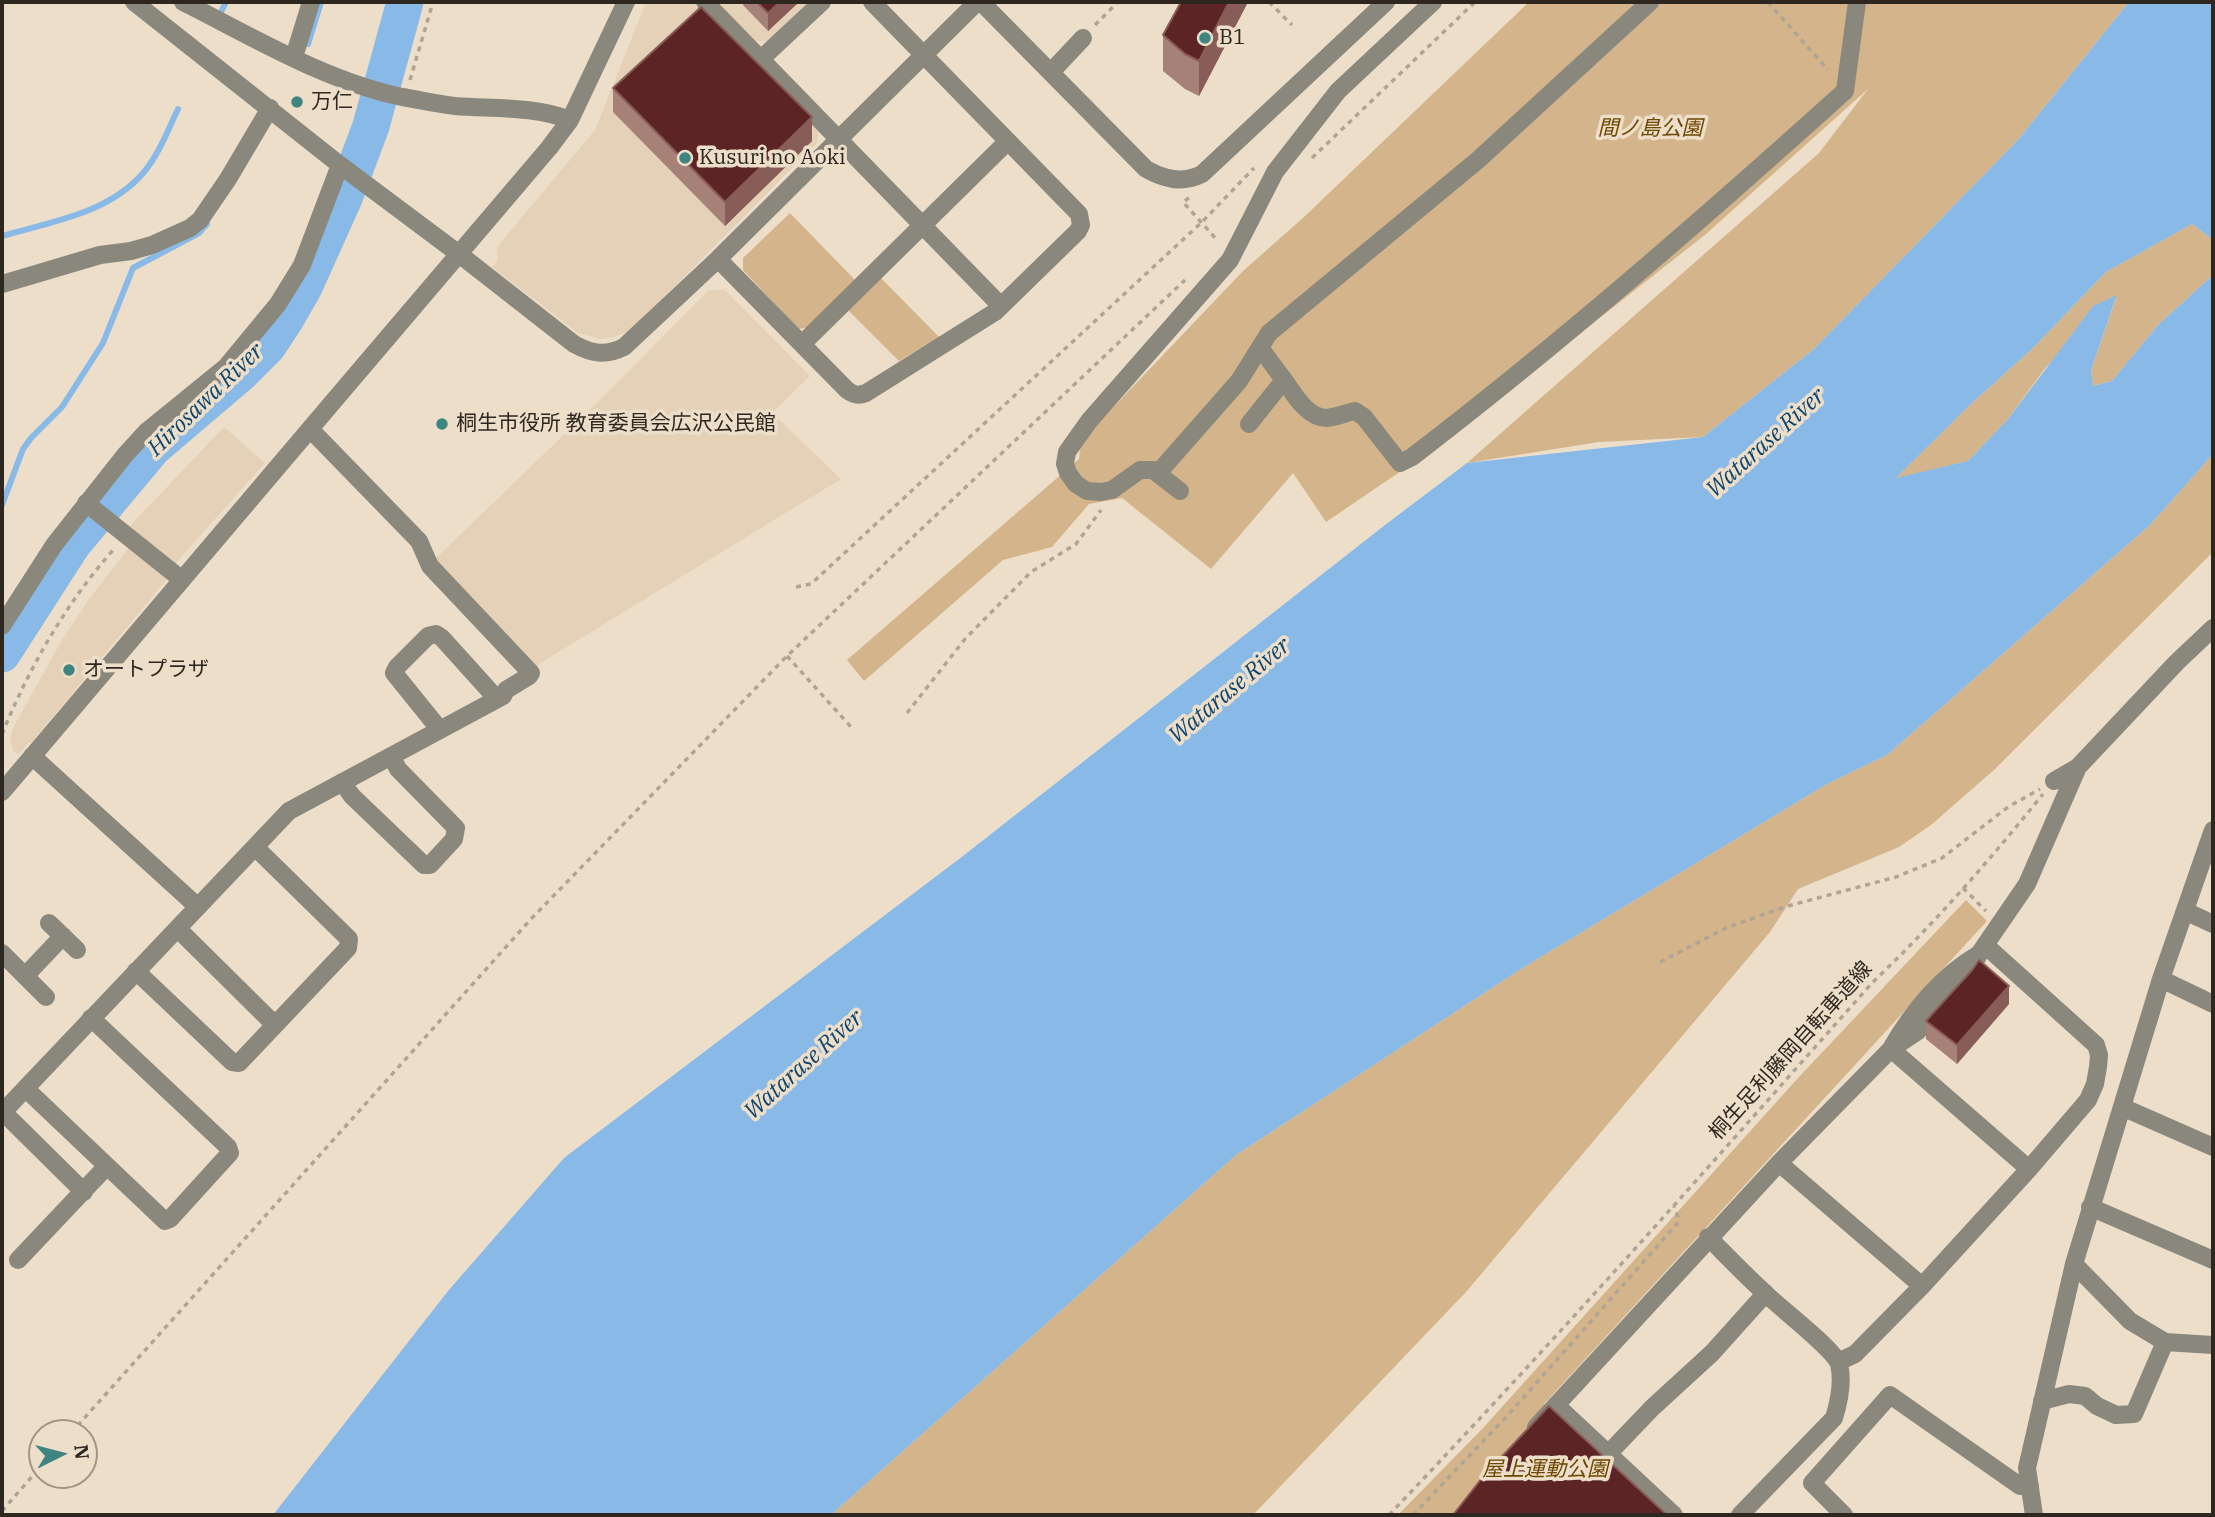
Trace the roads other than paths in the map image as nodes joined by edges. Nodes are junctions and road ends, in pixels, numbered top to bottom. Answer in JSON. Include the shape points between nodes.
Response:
{"nodes":[{"id":1,"x":134,"y":2,"type":"edge"},
{"id":2,"x":183,"y":2,"type":"edge"},
{"id":3,"x":311,"y":2,"type":"edge"},
{"id":4,"x":626,"y":2,"type":"edge"},
{"id":5,"x":705,"y":2,"type":"edge"},
{"id":6,"x":822,"y":2,"type":"edge"},
{"id":7,"x":872,"y":2,"type":"edge"},
{"id":8,"x":979,"y":2,"type":"edge"},
{"id":9,"x":1386,"y":2,"type":"edge"},
{"id":10,"x":1433,"y":2,"type":"edge"},
{"id":11,"x":1650,"y":2,"type":"edge"},
{"id":12,"x":1857,"y":2,"type":"edge"},
{"id":13,"x":1083,"y":38,"type":"road end"},
{"id":14,"x":924,"y":54,"type":"junction"},
{"id":15,"x":294,"y":57,"type":"junction"},
{"id":16,"x":761,"y":59,"type":"junction"},
{"id":17,"x":1051,"y":72,"type":"junction"},
{"id":18,"x":270,"y":108,"type":"junction"},
{"id":19,"x":570,"y":120,"type":"junction"},
{"id":20,"x":839,"y":138,"type":"junction"},
{"id":21,"x":1008,"y":141,"type":"junction"},
{"id":22,"x":342,"y":166,"type":"junction"},
{"id":23,"x":923,"y":225,"type":"junction"},
{"id":24,"x":459,"y":254,"type":"junction"},
{"id":25,"x":718,"y":259,"type":"junction"},
{"id":26,"x":2,"y":284,"type":"edge"},
{"id":27,"x":1001,"y":306,"type":"junction"},
{"id":28,"x":802,"y":344,"type":"junction"},
{"id":29,"x":1261,"y":349,"type":"junction"},
{"id":30,"x":1284,"y":380,"type":"junction"},
{"id":31,"x":1249,"y":424,"type":"dead end"},
{"id":32,"x":310,"y":429,"type":"junction"},
{"id":33,"x":1158,"y":473,"type":"junction"},
{"id":34,"x":1180,"y":491,"type":"dead end"},
{"id":35,"x":89,"y":505,"type":"junction"},
{"id":36,"x":181,"y":579,"type":"junction"},
{"id":37,"x":2,"y":626,"type":"edge"},
{"id":38,"x":2209,"y":632,"type":"edge"},
{"id":39,"x":500,"y":697,"type":"junction"},
{"id":40,"x":440,"y":730,"type":"junction"},
{"id":41,"x":32,"y":756,"type":"junction"},
{"id":42,"x":392,"y":757,"type":"junction"},
{"id":43,"x":2078,"y":767,"type":"junction"},
{"id":44,"x":2054,"y":781,"type":"road end"},
{"id":45,"x":342,"y":782,"type":"junction"},
{"id":46,"x":2,"y":792,"type":"edge"},
{"id":47,"x":2213,"y":832,"type":"edge"},
{"id":48,"x":255,"y":847,"type":"junction"},
{"id":49,"x":198,"y":907,"type":"junction"},
{"id":50,"x":2185,"y":911,"type":"junction"},
{"id":51,"x":50,"y":923,"type":"dead end"},
{"id":52,"x":2213,"y":923,"type":"edge"},
{"id":53,"x":178,"y":929,"type":"junction"},
{"id":54,"x":63,"y":936,"type":"junction"},
{"id":55,"x":1982,"y":949,"type":"junction"},
{"id":56,"x":77,"y":950,"type":"dead end"},
{"id":57,"x":2,"y":953,"type":"edge"},
{"id":58,"x":136,"y":971,"type":"junction"},
{"id":59,"x":25,"y":976,"type":"junction"},
{"id":60,"x":2161,"y":979,"type":"junction"},
{"id":61,"x":46,"y":997,"type":"dead end"},
{"id":62,"x":2213,"y":1004,"type":"edge"},
{"id":63,"x":91,"y":1018,"type":"junction"},
{"id":64,"x":275,"y":1025,"type":"junction"},
{"id":65,"x":1891,"y":1049,"type":"junction"},
{"id":66,"x":26,"y":1089,"type":"junction"},
{"id":67,"x":2122,"y":1107,"type":"junction"},
{"id":68,"x":2,"y":1113,"type":"edge"},
{"id":69,"x":2213,"y":1147,"type":"edge"},
{"id":70,"x":1779,"y":1163,"type":"junction"},
{"id":71,"x":106,"y":1167,"type":"junction"},
{"id":72,"x":2029,"y":1170,"type":"junction"},
{"id":73,"x":84,"y":1192,"type":"junction"},
{"id":74,"x":2090,"y":1207,"type":"junction"},
{"id":75,"x":1708,"y":1237,"type":"junction"},
{"id":76,"x":18,"y":1260,"type":"dead end"},
{"id":77,"x":2213,"y":1260,"type":"edge"},
{"id":78,"x":2074,"y":1264,"type":"junction"},
{"id":79,"x":1922,"y":1286,"type":"junction"},
{"id":80,"x":1765,"y":1294,"type":"junction"},
{"id":81,"x":2165,"y":1342,"type":"junction"},
{"id":82,"x":2213,"y":1345,"type":"edge"},
{"id":83,"x":1838,"y":1363,"type":"junction"},
{"id":84,"x":2042,"y":1401,"type":"junction"},
{"id":85,"x":1556,"y":1405,"type":"junction"},
{"id":86,"x":1528,"y":1435,"type":"edge"},
{"id":87,"x":1608,"y":1454,"type":"junction"},
{"id":88,"x":2030,"y":1486,"type":"junction"},
{"id":89,"x":1674,"y":1515,"type":"edge"},
{"id":90,"x":1740,"y":1515,"type":"edge"},
{"id":91,"x":1844,"y":1515,"type":"edge"},
{"id":92,"x":2034,"y":1515,"type":"edge"}],
"edges":[{"from":1,"to":18,"type":"street"},
{"from":2,"to":15,"type":"street"},
{"from":3,"to":15,"type":"street"},
{"from":4,"to":19,"type":"street"},
{"from":5,"to":16,"type":"street"},
{"from":6,"to":16,"type":"street"},
{"from":7,"to":14,"type":"street"},
{"from":8,"to":14,"type":"street"},
{"from":8,"to":17,"type":"street"},
{"from":9,"to":17,"type":"street","via":[[1226,153],[1191,180],[1160,177],[1146,169]]},
{"from":10,"to":33,"type":"street","via":[[1338,91],[1275,172],[1230,260],[1074,440],[1065,464],[1076,484],[1087,491],[1112,490],[1140,470]]},
{"from":11,"to":29,"type":"street","via":[[1478,160],[1269,333]]},
{"from":12,"to":30,"type":"street","via":[[1845,90],[1511,379],[1412,457],[1400,463],[1364,416],[1355,411],[1330,418],[1309,412]]},
{"from":13,"to":17,"type":"street"},
{"from":14,"to":20,"type":"street"},
{"from":14,"to":21,"type":"street"},
{"from":15,"to":19,"type":"street","via":[[330,74],[403,97],[452,106],[546,111]]},
{"from":16,"to":20,"type":"street"},
{"from":18,"to":22,"type":"street"},
{"from":18,"to":26,"type":"street","via":[[228,179],[190,228],[152,245]]},
{"from":19,"to":24,"type":"street"},
{"from":20,"to":23,"type":"street"},
{"from":20,"to":25,"type":"street"},
{"from":21,"to":23,"type":"street"},
{"from":21,"to":27,"type":"street","via":[[1079,214],[1081,225]]},
{"from":22,"to":24,"type":"street"},
{"from":22,"to":35,"type":"street","via":[[302,265],[278,304],[226,367],[146,432]]},
{"from":23,"to":27,"type":"street"},
{"from":23,"to":28,"type":"street"},
{"from":24,"to":25,"type":"street","via":[[574,345],[602,354],[624,346]]},
{"from":24,"to":32,"type":"street"},
{"from":25,"to":28,"type":"street"},
{"from":27,"to":28,"type":"street","via":[[859,395],[847,390]]},
{"from":29,"to":30,"type":"street"},
{"from":29,"to":33,"type":"street","via":[[1239,381]]},
{"from":30,"to":31,"type":"street"},
{"from":32,"to":36,"type":"street"},
{"from":32,"to":39,"type":"street","via":[[419,541],[430,566],[531,673]]},
{"from":33,"to":34,"type":"street"},
{"from":35,"to":36,"type":"street"},
{"from":35,"to":37,"type":"street","via":[[54,545]]},
{"from":36,"to":41,"type":"street"},
{"from":38,"to":43,"type":"street"},
{"from":39,"to":40,"type":"street"},
{"from":39,"to":40,"type":"street","via":[[442,638],[428,636],[394,673]]},
{"from":40,"to":42,"type":"street"},
{"from":41,"to":46,"type":"street"},
{"from":41,"to":49,"type":"street"},
{"from":42,"to":45,"type":"street"},
{"from":42,"to":45,"type":"street","via":[[398,769],[456,828],[454,839],[430,865],[424,865]]},
{"from":43,"to":44,"type":"street"},
{"from":43,"to":55,"type":"street","via":[[2028,884]]},
{"from":45,"to":48,"type":"street","via":[[289,811]]},
{"from":47,"to":50,"type":"street"},
{"from":48,"to":49,"type":"street"},
{"from":48,"to":64,"type":"street","via":[[349,939],[348,947]]},
{"from":49,"to":53,"type":"street"},
{"from":50,"to":52,"type":"street"},
{"from":50,"to":60,"type":"street"},
{"from":51,"to":54,"type":"street"},
{"from":53,"to":58,"type":"street"},
{"from":53,"to":64,"type":"street"},
{"from":54,"to":56,"type":"street"},
{"from":54,"to":59,"type":"street"},
{"from":55,"to":65,"type":"street","via":[[1957,967],[1906,1021]]},
{"from":55,"to":72,"type":"street","via":[[2096,1045],[2099,1055],[2088,1100]]},
{"from":57,"to":59,"type":"street"},
{"from":58,"to":63,"type":"street"},
{"from":58,"to":64,"type":"street","via":[[232,1062],[239,1063]]},
{"from":59,"to":61,"type":"street"},
{"from":60,"to":62,"type":"street"},
{"from":60,"to":67,"type":"street"},
{"from":63,"to":66,"type":"street"},
{"from":63,"to":71,"type":"street","via":[[230,1150],[165,1221]]},
{"from":65,"to":70,"type":"street"},
{"from":65,"to":72,"type":"street"},
{"from":66,"to":68,"type":"street"},
{"from":66,"to":71,"type":"street"},
{"from":67,"to":69,"type":"street"},
{"from":67,"to":74,"type":"street"},
{"from":68,"to":73,"type":"street"},
{"from":70,"to":75,"type":"street"},
{"from":70,"to":79,"type":"street"},
{"from":71,"to":73,"type":"street"},
{"from":72,"to":79,"type":"street"},
{"from":73,"to":76,"type":"street"},
{"from":74,"to":77,"type":"street"},
{"from":74,"to":78,"type":"street"},
{"from":75,"to":80,"type":"street"},
{"from":75,"to":85,"type":"street"},
{"from":78,"to":81,"type":"street","via":[[2130,1321]]},
{"from":78,"to":84,"type":"street"},
{"from":79,"to":83,"type":"street","via":[[1855,1354]]},
{"from":80,"to":83,"type":"street"},
{"from":80,"to":87,"type":"street","via":[[1713,1353]]},
{"from":81,"to":82,"type":"street"},
{"from":81,"to":84,"type":"street","via":[[2134,1414],[2116,1415],[2085,1396],[2069,1394]]},
{"from":83,"to":90,"type":"street","via":[[1834,1418]]},
{"from":84,"to":88,"type":"street","via":[[2027,1468]]},
{"from":85,"to":86,"type":"street"},
{"from":85,"to":87,"type":"street"},
{"from":87,"to":89,"type":"street"},
{"from":88,"to":91,"type":"street","via":[[2020,1486],[1890,1395],[1812,1483]]},
{"from":88,"to":92,"type":"street"}]}
